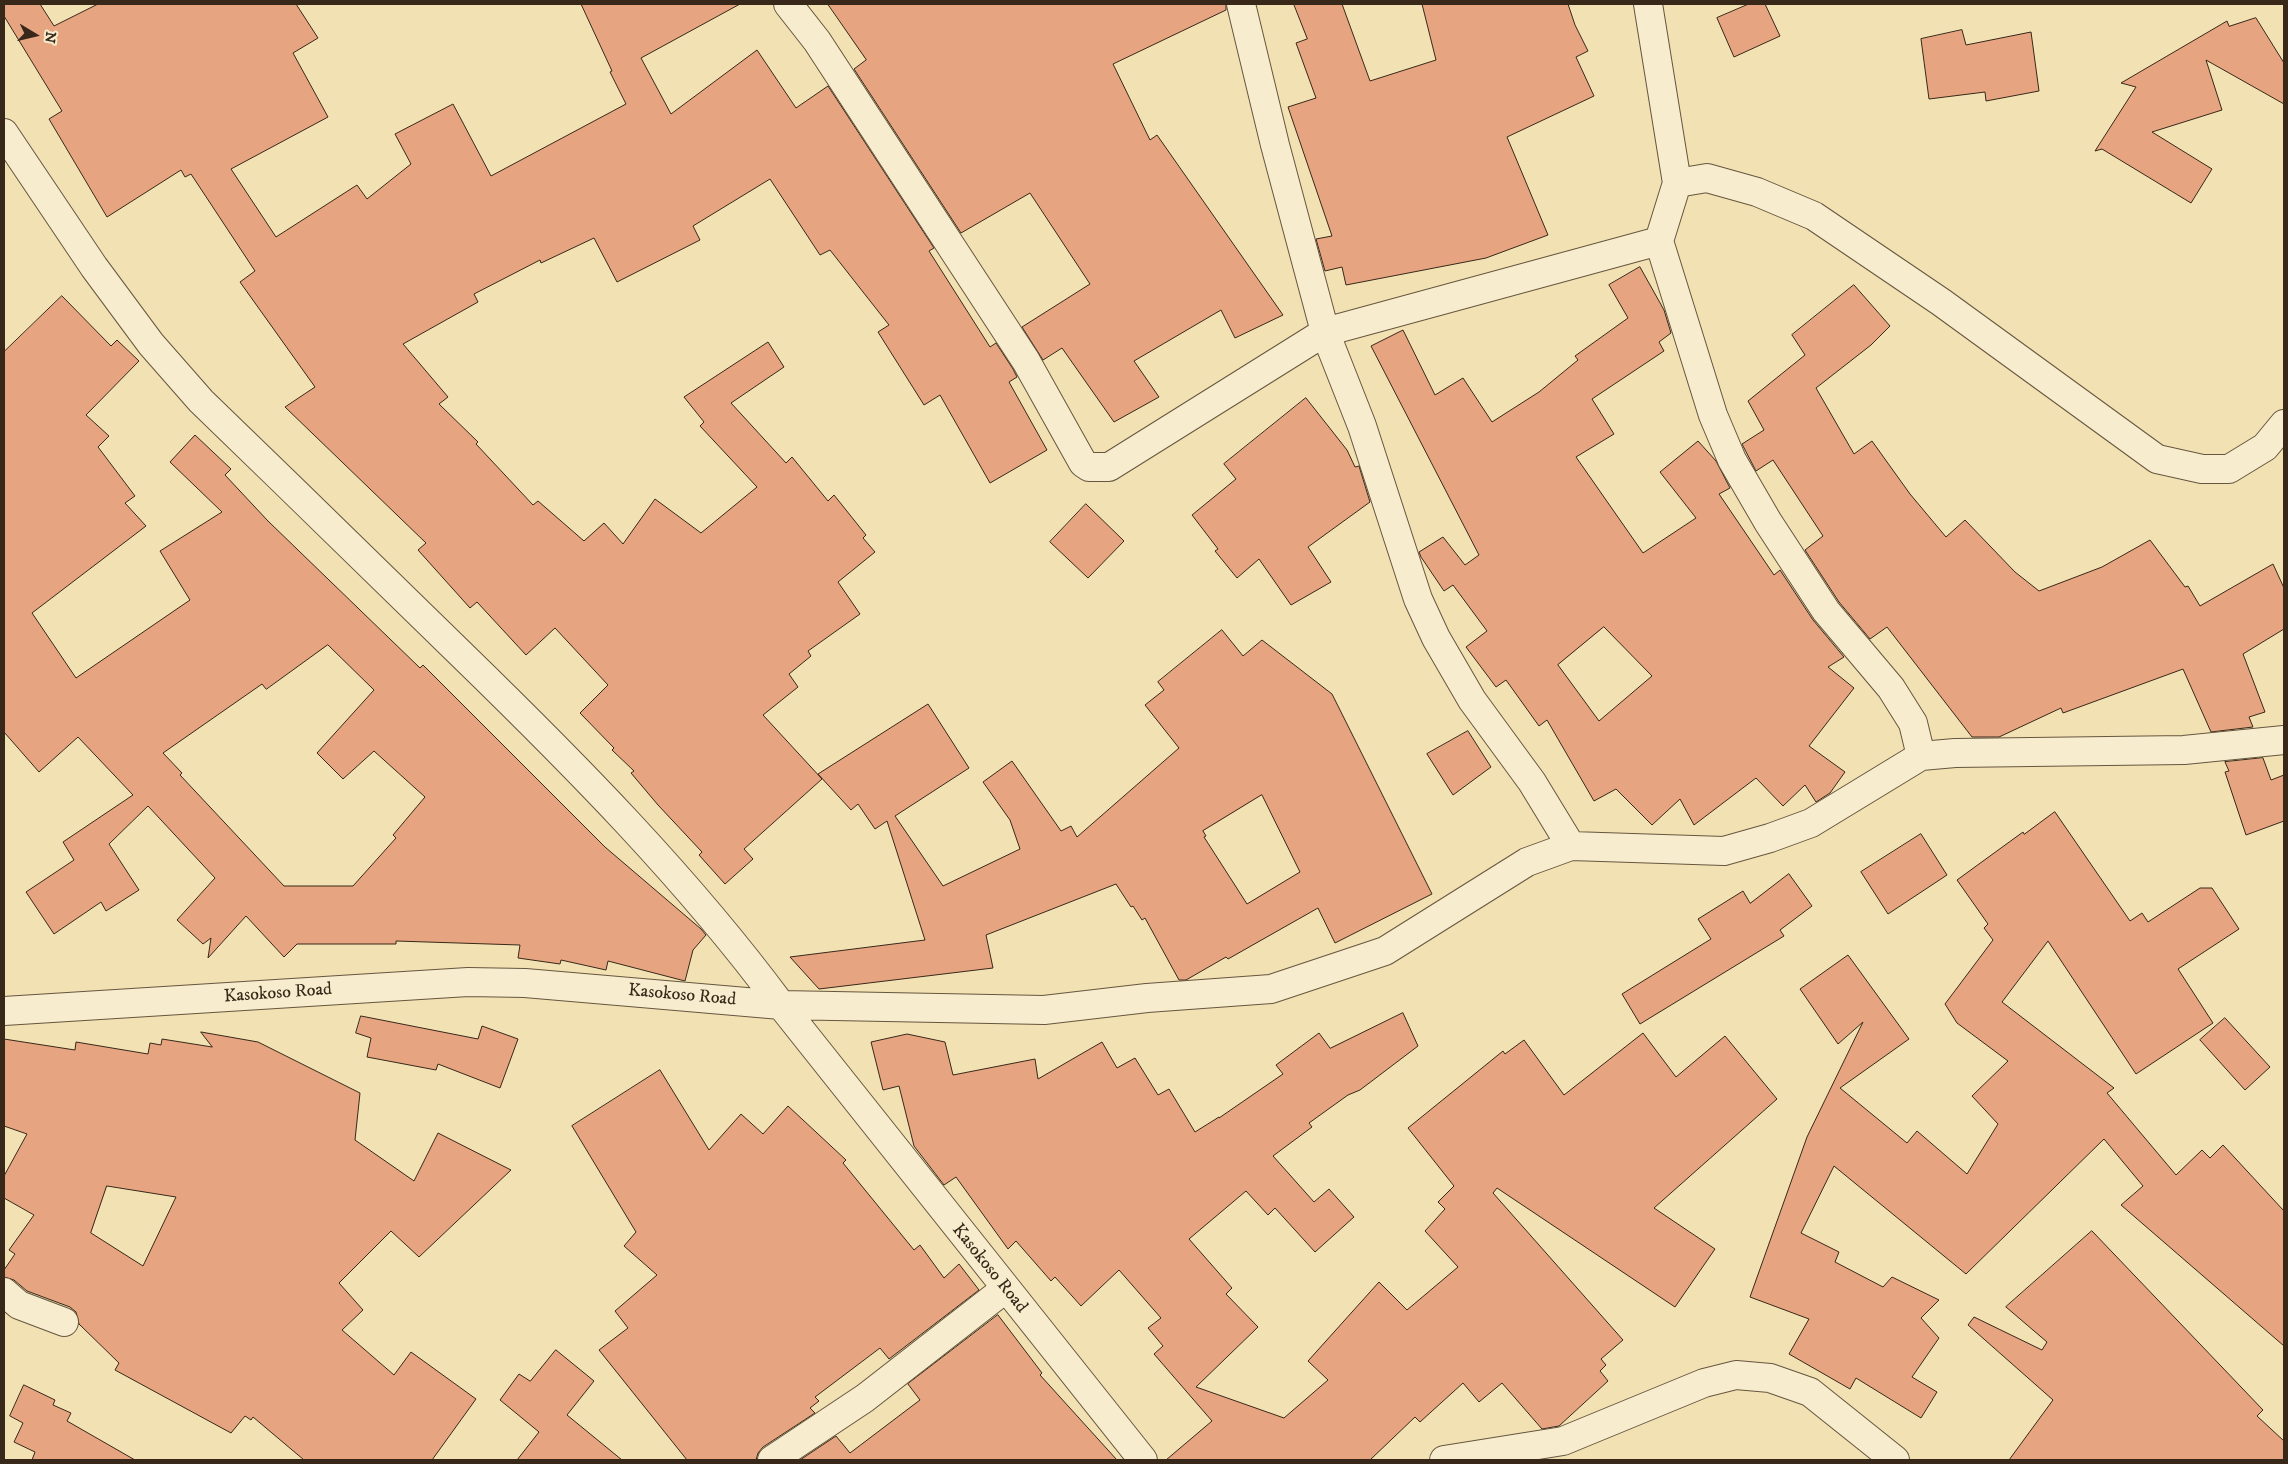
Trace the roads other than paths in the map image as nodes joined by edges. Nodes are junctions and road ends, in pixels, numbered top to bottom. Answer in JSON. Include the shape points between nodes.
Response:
{"nodes":[{"id":1,"x":788,"y":4,"type":"edge"},
{"id":2,"x":1241,"y":4,"type":"edge"},
{"id":3,"x":1648,"y":4,"type":"edge"},
{"id":4,"x":4,"y":133,"type":"edge"},
{"id":5,"x":1677,"y":183,"type":"junction"},
{"id":6,"x":1659,"y":241,"type":"junction"},
{"id":7,"x":1324,"y":332,"type":"junction"},
{"id":8,"x":2284,"y":424,"type":"edge"},
{"id":9,"x":2284,"y":740,"type":"edge"},
{"id":10,"x":1921,"y":756,"type":"junction"},
{"id":11,"x":1571,"y":846,"type":"junction"},
{"id":12,"x":781,"y":1005,"type":"junction"},
{"id":13,"x":4,"y":1011,"type":"edge"},
{"id":14,"x":1005,"y":1289,"type":"junction"},
{"id":15,"x":4,"y":1292,"type":"edge"},
{"id":16,"x":64,"y":1322,"type":"dead end"},
{"id":17,"x":772,"y":1460,"type":"edge"},
{"id":18,"x":1143,"y":1460,"type":"edge"},
{"id":19,"x":1444,"y":1460,"type":"edge"},
{"id":20,"x":1895,"y":1460,"type":"edge"}],
"edges":[{"from":1,"to":7,"type":"street","via":[[817,41],[1026,361],[1088,467],[1109,467]]},
{"from":2,"to":7,"type":"street"},
{"from":3,"to":5,"type":"street"},
{"from":4,"to":12,"type":"street","via":[[151,344],[201,401],[550,741],[673,874],[747,959]]},
{"from":5,"to":6,"type":"street"},
{"from":5,"to":8,"type":"street","via":[[1707,178],[1756,192],[1814,216],[1941,302],[2157,459],[2202,469],[2229,469],[2265,448]]},
{"from":6,"to":7,"type":"street"},
{"from":6,"to":10,"type":"street","via":[[1713,415],[1732,460],[1826,611],[1891,688],[1912,723]]},
{"from":7,"to":11,"type":"street","via":[[1362,426],[1418,599],[1436,638],[1472,700],[1532,782]]},
{"from":9,"to":10,"type":"street","via":[[2184,750]]},
{"from":10,"to":11,"type":"street","via":[[1811,823],[1724,851]]},
{"from":11,"to":12,"type":"street","via":[[1527,862],[1385,951],[1271,989],[1044,1010]]},
{"from":12,"to":13,"type":"street","name":"Kasokoso Road","via":[[525,983],[468,982]]},
{"from":12,"to":14,"type":"street","name":"Kasokoso Road"},
{"from":14,"to":17,"type":"street","via":[[865,1398]]},
{"from":14,"to":18,"type":"street","name":"Kasokoso Road"},
{"from":15,"to":16,"type":"street","via":[[19,1305]]},
{"from":19,"to":20,"type":"street","via":[[1563,1441],[1704,1383],[1736,1375],[1770,1378],[1810,1392]]}]}
